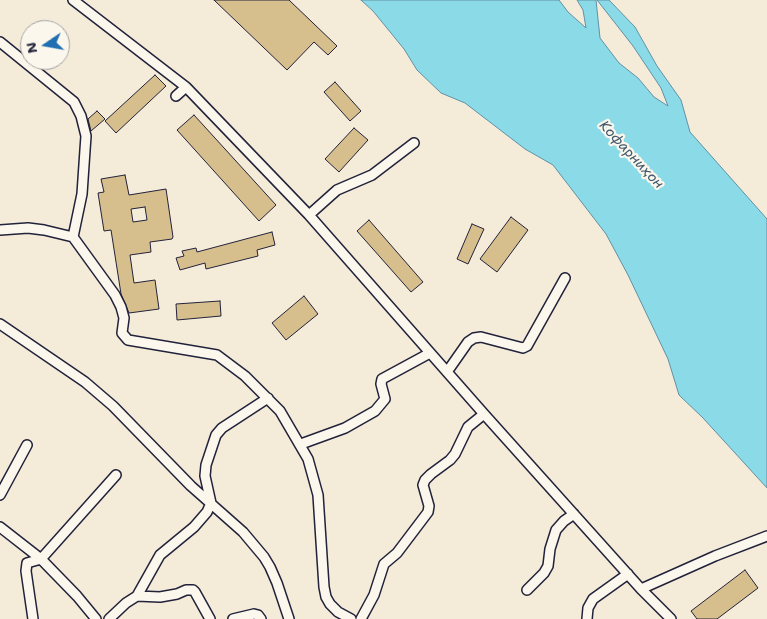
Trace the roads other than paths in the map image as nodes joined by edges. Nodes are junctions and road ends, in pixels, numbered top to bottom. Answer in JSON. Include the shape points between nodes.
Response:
{"nodes":[{"id":1,"x":73,"y":0,"type":"edge"},
{"id":2,"x":0,"y":42,"type":"edge"},
{"id":3,"x":186,"y":87,"type":"junction"},
{"id":4,"x":176,"y":96,"type":"dead end"},
{"id":5,"x":414,"y":143,"type":"dead end"},
{"id":6,"x":310,"y":215,"type":"junction"},
{"id":7,"x":0,"y":230,"type":"edge"},
{"id":8,"x":72,"y":237,"type":"junction"},
{"id":9,"x":566,"y":278,"type":"dead end"},
{"id":10,"x":0,"y":324,"type":"edge"},
{"id":11,"x":430,"y":353,"type":"junction"},
{"id":12,"x":447,"y":372,"type":"junction"},
{"id":13,"x":268,"y":398,"type":"junction"},
{"id":14,"x":484,"y":414,"type":"junction"},
{"id":15,"x":301,"y":444,"type":"junction"},
{"id":16,"x":27,"y":445,"type":"dead end"},
{"id":17,"x":116,"y":475,"type":"dead end"},
{"id":18,"x":0,"y":495,"type":"edge"},
{"id":19,"x":211,"y":503,"type":"junction"},
{"id":20,"x":574,"y":514,"type":"junction"},
{"id":21,"x":0,"y":527,"type":"edge"},
{"id":22,"x":767,"y":536,"type":"edge"},
{"id":23,"x":41,"y":559,"type":"junction"},
{"id":24,"x":628,"y":574,"type":"junction"},
{"id":25,"x":641,"y":589,"type":"junction"},
{"id":26,"x":527,"y":590,"type":"dead end"},
{"id":27,"x":137,"y":596,"type":"junction"},
{"id":28,"x":33,"y":619,"type":"edge"},
{"id":29,"x":96,"y":619,"type":"edge"},
{"id":30,"x":109,"y":619,"type":"edge"},
{"id":31,"x":210,"y":619,"type":"edge"},
{"id":32,"x":233,"y":619,"type":"edge"},
{"id":33,"x":261,"y":619,"type":"edge"},
{"id":34,"x":289,"y":619,"type":"edge"},
{"id":35,"x":351,"y":619,"type":"edge"},
{"id":36,"x":361,"y":619,"type":"edge"},
{"id":37,"x":588,"y":619,"type":"edge"},
{"id":38,"x":671,"y":619,"type":"edge"}],
"edges":[{"from":1,"to":3,"type":"street"},
{"from":2,"to":8,"type":"street","via":[[74,102],[81,116],[86,143],[82,194]]},
{"from":3,"to":4,"type":"street"},
{"from":3,"to":6,"type":"street"},
{"from":5,"to":6,"type":"street","via":[[372,175],[337,190]]},
{"from":6,"to":11,"type":"street"},
{"from":7,"to":8,"type":"street","via":[[28,228]]},
{"from":8,"to":13,"type":"street","via":[[116,294],[124,318],[122,333],[128,340],[217,355]]},
{"from":9,"to":12,"type":"street","via":[[527,346],[523,348],[474,338]]},
{"from":10,"to":19,"type":"street","via":[[85,382]]},
{"from":11,"to":12,"type":"street"},
{"from":11,"to":15,"type":"street","via":[[382,379],[385,399],[375,411],[345,428]]},
{"from":12,"to":14,"type":"street"},
{"from":13,"to":15,"type":"street"},
{"from":13,"to":19,"type":"street","via":[[216,435],[205,476]]},
{"from":14,"to":20,"type":"street"},
{"from":14,"to":36,"type":"street","via":[[468,427],[450,460],[425,480],[428,512],[398,553],[384,564],[374,595]]},
{"from":15,"to":35,"type":"street","via":[[318,495],[326,597],[338,612]]},
{"from":16,"to":18,"type":"street"},
{"from":17,"to":23,"type":"street"},
{"from":19,"to":27,"type":"street","via":[[202,519],[160,555]]},
{"from":19,"to":34,"type":"street","via":[[243,532],[264,557]]},
{"from":20,"to":24,"type":"street"},
{"from":20,"to":26,"type":"street","via":[[556,530],[548,566]]},
{"from":21,"to":23,"type":"street"},
{"from":22,"to":25,"type":"street"},
{"from":23,"to":28,"type":"street","via":[[30,561],[26,567]]},
{"from":23,"to":29,"type":"street"},
{"from":24,"to":25,"type":"street"},
{"from":24,"to":37,"type":"street","via":[[593,599],[588,608]]},
{"from":25,"to":38,"type":"street"},
{"from":27,"to":30,"type":"street"},
{"from":27,"to":31,"type":"street","via":[[160,597],[190,589],[196,592]]},
{"from":32,"to":33,"type":"street","via":[[254,614]]}]}
